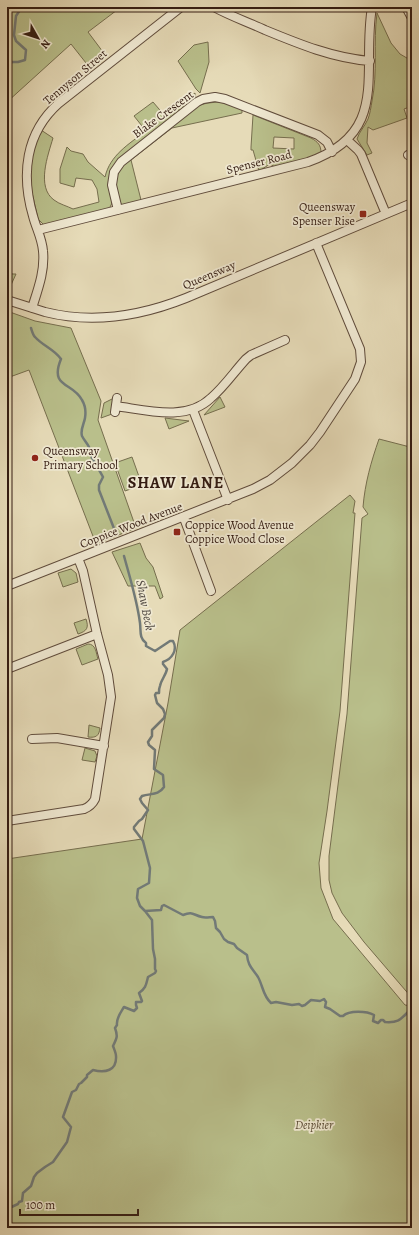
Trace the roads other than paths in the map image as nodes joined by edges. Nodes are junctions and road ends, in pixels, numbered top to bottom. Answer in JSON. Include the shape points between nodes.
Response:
{"nodes":[{"id":1,"x":181,"y":7,"type":"edge"},
{"id":2,"x":214,"y":7,"type":"edge"},
{"id":3,"x":372,"y":7,"type":"edge"},
{"id":4,"x":406,"y":7,"type":"edge"},
{"id":5,"x":412,"y":18,"type":"edge"},
{"id":6,"x":370,"y":61,"type":"junction"},
{"id":7,"x":347,"y":140,"type":"junction"},
{"id":8,"x":332,"y":152,"type":"junction"},
{"id":9,"x":412,"y":203,"type":"edge"},
{"id":10,"x":118,"y":210,"type":"junction"},
{"id":11,"x":386,"y":214,"type":"junction"},
{"id":12,"x":38,"y":230,"type":"junction"},
{"id":13,"x":316,"y":243,"type":"junction"},
{"id":14,"x":7,"y":300,"type":"edge"},
{"id":15,"x":32,"y":308,"type":"junction"},
{"id":16,"x":285,"y":340,"type":"dead end"},
{"id":17,"x":116,"y":405,"type":"dead end"},
{"id":18,"x":193,"y":410,"type":"junction"},
{"id":19,"x":228,"y":500,"type":"junction"},
{"id":20,"x":184,"y":518,"type":"junction"},
{"id":21,"x":78,"y":558,"type":"junction"},
{"id":22,"x":7,"y":586,"type":"edge"},
{"id":23,"x":211,"y":591,"type":"dead end"},
{"id":24,"x":97,"y":634,"type":"junction"},
{"id":25,"x":7,"y":669,"type":"edge"},
{"id":26,"x":32,"y":739,"type":"dead end"},
{"id":27,"x":104,"y":746,"type":"junction"},
{"id":28,"x":7,"y":821,"type":"edge"}],
"edges":[{"from":1,"to":12,"type":"street","name":"Tennyson Street","via":[[59,103],[40,126],[28,156],[26,172],[30,205]]},
{"from":2,"to":6,"type":"street","via":[[320,52]]},
{"from":3,"to":6,"type":"street","name":"Spenser Road"},
{"from":4,"to":5,"type":"street"},
{"from":6,"to":7,"type":"street","name":"Spenser Road","via":[[364,114]]},
{"from":7,"to":8,"type":"street","name":"Spenser Road"},
{"from":7,"to":11,"type":"street","via":[[361,154]]},
{"from":8,"to":10,"type":"street","name":"Spenser Road","via":[[308,162]]},
{"from":8,"to":10,"type":"street","name":"Blake Crescent","via":[[323,138],[308,130],[225,99],[204,99],[190,106],[121,162],[114,172],[112,185]]},
{"from":9,"to":11,"type":"street","name":"Queensway"},
{"from":10,"to":12,"type":"street","name":"Spenser Road"},
{"from":11,"to":13,"type":"street","name":"Queensway"},
{"from":12,"to":15,"type":"street","name":"Tennyson Street","via":[[43,251],[43,274]]},
{"from":13,"to":15,"type":"street","name":"Queensway","via":[[166,306],[137,313],[82,317]]},
{"from":13,"to":19,"type":"street","name":"Coppice Wood Avenue","via":[[360,349],[359,371],[329,420],[292,463],[270,480]]},
{"from":14,"to":15,"type":"street","name":"Queensway"},
{"from":16,"to":18,"type":"street","via":[[251,355],[210,399]]},
{"from":17,"to":18,"type":"street","via":[[174,413]]},
{"from":18,"to":19,"type":"street"},
{"from":19,"to":20,"type":"street","name":"Coppice Wood Avenue"},
{"from":20,"to":21,"type":"street","name":"Coppice Wood Avenue"},
{"from":20,"to":23,"type":"street"},
{"from":21,"to":22,"type":"street","name":"Coppice Wood Avenue"},
{"from":21,"to":24,"type":"street"},
{"from":24,"to":25,"type":"street"},
{"from":24,"to":27,"type":"street","via":[[111,696]]},
{"from":26,"to":27,"type":"street","via":[[57,738]]},
{"from":27,"to":28,"type":"street","via":[[96,793],[89,807]]}]}
